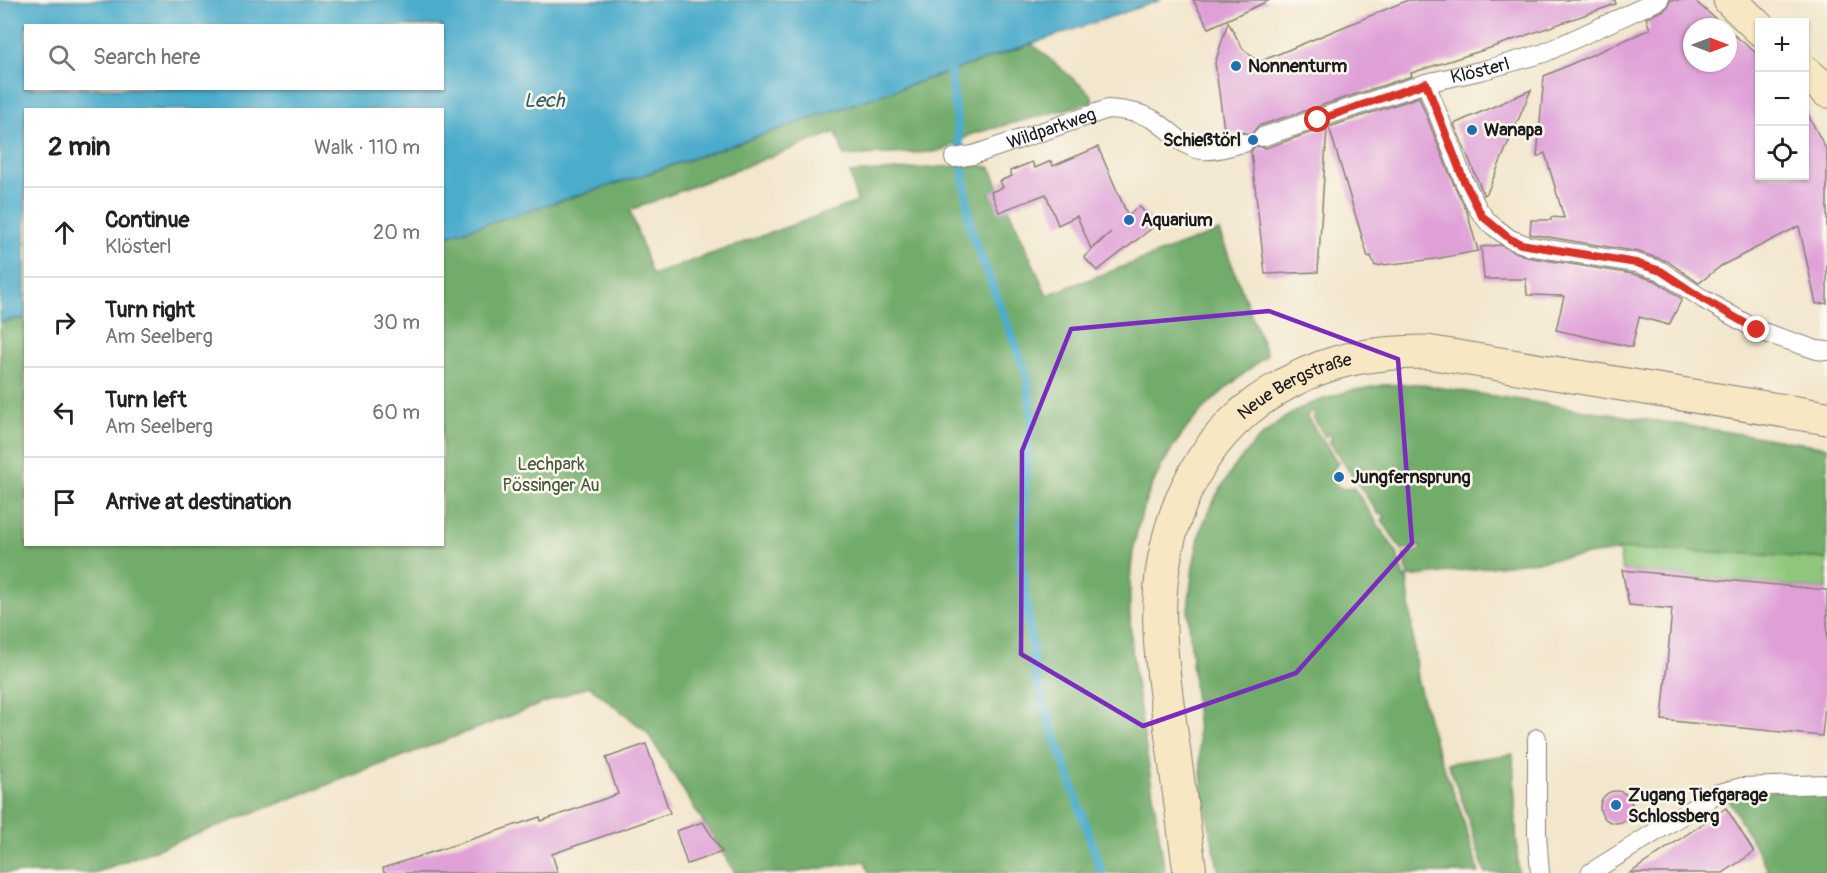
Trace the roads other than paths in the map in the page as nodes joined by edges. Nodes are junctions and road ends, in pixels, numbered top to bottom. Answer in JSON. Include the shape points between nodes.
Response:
{"nodes":[{"id":1,"x":1659,"y":0,"type":"edge"},
{"id":2,"x":1730,"y":0,"type":"edge"},
{"id":3,"x":1755,"y":24,"type":"edge"},
{"id":4,"x":1805,"y":72,"type":"edge"},
{"id":5,"x":1426,"y":83,"type":"junction"},
{"id":6,"x":1827,"y":91,"type":"edge"},
{"id":7,"x":1262,"y":137,"type":"dead end"},
{"id":8,"x":1244,"y":142,"type":"dead end"},
{"id":9,"x":962,"y":157,"type":"dead end"},
{"id":10,"x":1827,"y":351,"type":"edge"},
{"id":11,"x":1827,"y":418,"type":"edge"},
{"id":12,"x":1537,"y":738,"type":"dead end"},
{"id":13,"x":1827,"y":784,"type":"edge"},
{"id":14,"x":1190,"y":873,"type":"edge"},
{"id":15,"x":1540,"y":873,"type":"edge"},
{"id":16,"x":1590,"y":873,"type":"edge"}],
"edges":[{"from":1,"to":5,"type":"lane","name":"Klösterl","via":[[1544,53]]},
{"from":2,"to":3,"type":"main road"},
{"from":4,"to":6,"type":"main road"},
{"from":5,"to":7,"type":"lane","name":"Klösterl"},
{"from":5,"to":10,"type":"lane","via":[[1478,210],[1510,239],[1529,246],[1654,268],[1757,330]]},
{"from":8,"to":9,"type":"lane","name":"Wildparkweg","via":[[1203,150],[1188,146],[1155,120],[1108,109]]},
{"from":11,"to":14,"type":"main road","name":"Neue Bergstraße","via":[[1427,352],[1390,352],[1328,365],[1298,376],[1260,400],[1226,430],[1190,480],[1168,539],[1163,565],[1160,629],[1164,684]]},
{"from":12,"to":15,"type":"lane"},
{"from":13,"to":16,"type":"lane","via":[[1742,787],[1716,794]]}]}
